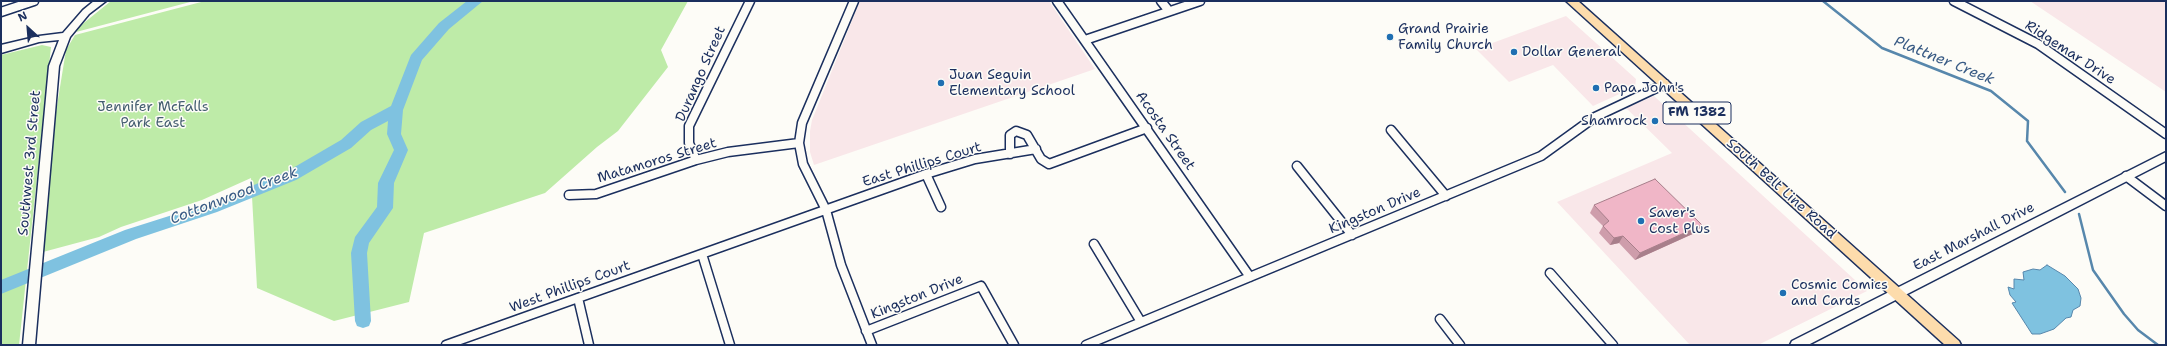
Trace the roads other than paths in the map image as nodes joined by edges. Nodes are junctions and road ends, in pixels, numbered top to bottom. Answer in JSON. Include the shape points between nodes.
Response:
{"nodes":[{"id":1,"x":34,"y":1,"type":"edge"},
{"id":2,"x":101,"y":1,"type":"edge"},
{"id":3,"x":750,"y":1,"type":"edge"},
{"id":4,"x":854,"y":1,"type":"edge"},
{"id":5,"x":1057,"y":1,"type":"edge"},
{"id":6,"x":1161,"y":1,"type":"edge"},
{"id":7,"x":1200,"y":1,"type":"edge"},
{"id":8,"x":1571,"y":1,"type":"edge"},
{"id":9,"x":1954,"y":1,"type":"edge"},
{"id":10,"x":1169,"y":11,"type":"junction"},
{"id":11,"x":1,"y":12,"type":"edge"},
{"id":12,"x":66,"y":36,"type":"junction"},
{"id":13,"x":1085,"y":40,"type":"junction"},
{"id":14,"x":1,"y":49,"type":"edge"},
{"id":15,"x":1665,"y":84,"type":"junction"},
{"id":16,"x":1147,"y":128,"type":"junction"},
{"id":17,"x":1391,"y":130,"type":"dead end"},
{"id":18,"x":2166,"y":134,"type":"edge"},
{"id":19,"x":799,"y":143,"type":"junction"},
{"id":20,"x":1036,"y":149,"type":"junction"},
{"id":21,"x":1010,"y":154,"type":"junction"},
{"id":22,"x":2166,"y":156,"type":"edge"},
{"id":23,"x":696,"y":160,"type":"junction"},
{"id":24,"x":1297,"y":166,"type":"dead end"},
{"id":25,"x":926,"y":174,"type":"junction"},
{"id":26,"x":2126,"y":176,"type":"junction"},
{"id":27,"x":570,"y":195,"type":"dead end"},
{"id":28,"x":1446,"y":196,"type":"junction"},
{"id":29,"x":2166,"y":206,"type":"edge"},
{"id":30,"x":941,"y":207,"type":"dead end"},
{"id":31,"x":826,"y":210,"type":"junction"},
{"id":32,"x":1352,"y":235,"type":"junction"},
{"id":33,"x":1094,"y":244,"type":"dead end"},
{"id":34,"x":702,"y":254,"type":"junction"},
{"id":35,"x":1550,"y":273,"type":"dead end"},
{"id":36,"x":1250,"y":277,"type":"junction"},
{"id":37,"x":1895,"y":293,"type":"junction"},
{"id":38,"x":578,"y":298,"type":"junction"},
{"id":39,"x":1440,"y":319,"type":"dead end"},
{"id":40,"x":1141,"y":322,"type":"junction"},
{"id":41,"x":866,"y":331,"type":"junction"},
{"id":42,"x":29,"y":345,"type":"edge"},
{"id":43,"x":446,"y":345,"type":"edge"},
{"id":44,"x":589,"y":345,"type":"edge"},
{"id":45,"x":730,"y":345,"type":"edge"},
{"id":46,"x":872,"y":345,"type":"edge"},
{"id":47,"x":1014,"y":345,"type":"edge"},
{"id":48,"x":1086,"y":345,"type":"edge"},
{"id":49,"x":1460,"y":345,"type":"edge"},
{"id":50,"x":1613,"y":345,"type":"edge"},
{"id":51,"x":1796,"y":345,"type":"edge"},
{"id":52,"x":1954,"y":345,"type":"edge"}],
"edges":[{"from":1,"to":11,"type":"street"},
{"from":2,"to":12,"type":"street","name":"Southwest 3rd Street","via":[[76,23]]},
{"from":3,"to":23,"type":"street","name":"Durango Street","via":[[688,126]]},
{"from":4,"to":19,"type":"street","via":[[802,123]]},
{"from":5,"to":13,"type":"street","name":"Acosta Street"},
{"from":6,"to":10,"type":"street"},
{"from":7,"to":10,"type":"street"},
{"from":8,"to":15,"type":"main road","name":"South Belt Line Road","number":"FM 1382"},
{"from":9,"to":18,"type":"street","name":"Ridgemar Drive","via":[[2038,44]]},
{"from":10,"to":13,"type":"street"},
{"from":12,"to":14,"type":"street","via":[[39,39]]},
{"from":12,"to":42,"type":"street","name":"Southwest 3rd Street","via":[[54,66]]},
{"from":13,"to":16,"type":"street","name":"Acosta Street"},
{"from":15,"to":28,"type":"street","name":"Kingston Drive","via":[[1594,116],[1541,156]]},
{"from":15,"to":37,"type":"main road","name":"South Belt Line Road","number":"FM 1382"},
{"from":16,"to":20,"type":"street","via":[[1049,164],[1041,158]]},
{"from":16,"to":36,"type":"street","name":"Acosta Street"},
{"from":17,"to":28,"type":"street"},
{"from":19,"to":23,"type":"street","name":"Matamoros Street","via":[[728,152]]},
{"from":19,"to":31,"type":"street","via":[[803,164]]},
{"from":20,"to":21,"type":"street","name":"East Phillips Court"},
{"from":20,"to":21,"type":"street","via":[[1027,135],[1016,131],[1010,135]]},
{"from":21,"to":25,"type":"street","name":"East Phillips Court","via":[[975,160]]},
{"from":22,"to":26,"type":"street","name":"East Marshall Drive"},
{"from":23,"to":27,"type":"street","name":"Matamoros Street","via":[[596,194]]},
{"from":24,"to":32,"type":"street"},
{"from":25,"to":30,"type":"street"},
{"from":25,"to":31,"type":"street","name":"East Phillips Court"},
{"from":26,"to":29,"type":"street"},
{"from":26,"to":37,"type":"street","name":"East Marshall Drive"},
{"from":28,"to":32,"type":"street","name":"Kingston Drive"},
{"from":31,"to":34,"type":"street","name":"East Phillips Court"},
{"from":31,"to":41,"type":"street","via":[[841,265]]},
{"from":32,"to":36,"type":"street","name":"Kingston Drive"},
{"from":33,"to":40,"type":"street"},
{"from":34,"to":38,"type":"street","name":"West Phillips Court"},
{"from":34,"to":45,"type":"street"},
{"from":35,"to":50,"type":"street"},
{"from":36,"to":40,"type":"street","name":"Kingston Drive"},
{"from":37,"to":51,"type":"street","name":"East Marshall Drive"},
{"from":37,"to":52,"type":"main road","name":"South Belt Line Road","number":"FM 1382"},
{"from":38,"to":43,"type":"street","name":"West Phillips Court"},
{"from":38,"to":44,"type":"street"},
{"from":39,"to":49,"type":"street"},
{"from":40,"to":48,"type":"street","name":"Kingston Drive"},
{"from":41,"to":46,"type":"street"},
{"from":41,"to":47,"type":"street","name":"Kingston Drive","via":[[981,286],[988,294]]}]}
